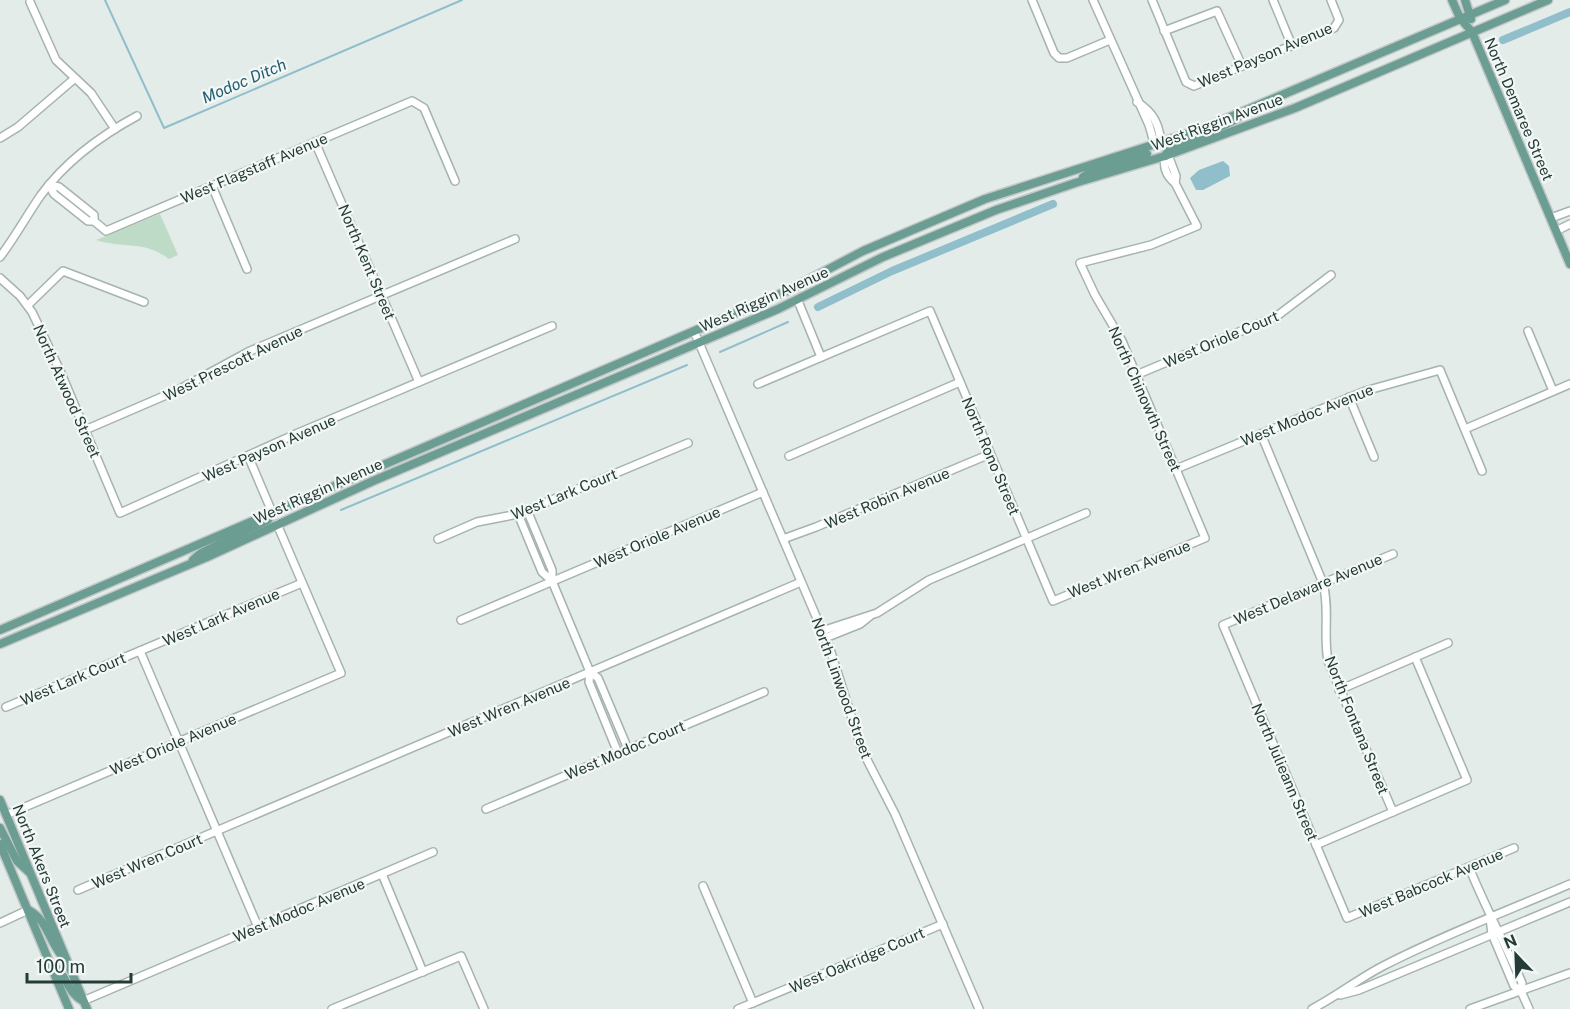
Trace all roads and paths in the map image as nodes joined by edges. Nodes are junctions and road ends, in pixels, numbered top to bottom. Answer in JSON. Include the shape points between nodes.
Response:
{"nodes":[{"id":1,"x":1032,"y":0,"type":"edge"},
{"id":2,"x":1093,"y":0,"type":"edge"},
{"id":3,"x":1152,"y":0,"type":"edge"},
{"id":4,"x":1273,"y":0,"type":"edge"},
{"id":5,"x":1331,"y":0,"type":"edge"},
{"id":6,"x":1452,"y":0,"type":"edge"},
{"id":7,"x":1465,"y":0,"type":"edge"},
{"id":8,"x":1505,"y":0,"type":"edge"},
{"id":9,"x":1548,"y":0,"type":"edge"},
{"id":10,"x":30,"y":2,"type":"dead end"},
{"id":11,"x":1471,"y":14,"type":"junction"},
{"id":12,"x":1460,"y":18,"type":"junction"},
{"id":13,"x":1164,"y":31,"type":"junction"},
{"id":14,"x":1472,"y":32,"type":"junction"},
{"id":15,"x":1110,"y":40,"type":"junction"},
{"id":16,"x":1292,"y":46,"type":"junction"},
{"id":17,"x":1242,"y":66,"type":"junction"},
{"id":18,"x":74,"y":79,"type":"junction"},
{"id":19,"x":1243,"y":112,"type":"junction"},
{"id":20,"x":137,"y":116,"type":"dead end"},
{"id":21,"x":115,"y":129,"type":"junction"},
{"id":22,"x":0,"y":138,"type":"edge"},
{"id":23,"x":315,"y":142,"type":"junction"},
{"id":24,"x":1158,"y":145,"type":"junction"},
{"id":25,"x":1167,"y":156,"type":"junction"},
{"id":26,"x":455,"y":181,"type":"dead end"},
{"id":27,"x":1075,"y":183,"type":"junction"},
{"id":28,"x":49,"y":185,"type":"junction"},
{"id":29,"x":212,"y":186,"type":"junction"},
{"id":30,"x":1570,"y":211,"type":"edge"},
{"id":31,"x":1551,"y":218,"type":"junction"},
{"id":32,"x":1570,"y":224,"type":"edge"},
{"id":33,"x":1556,"y":231,"type":"junction"},
{"id":34,"x":515,"y":239,"type":"dead end"},
{"id":35,"x":0,"y":257,"type":"edge"},
{"id":36,"x":1570,"y":264,"type":"edge"},
{"id":37,"x":247,"y":269,"type":"dead end"},
{"id":38,"x":1331,"y":275,"type":"dead end"},
{"id":39,"x":0,"y":278,"type":"edge"},
{"id":40,"x":382,"y":296,"type":"junction"},
{"id":41,"x":798,"y":301,"type":"junction"},
{"id":42,"x":144,"y":302,"type":"dead end"},
{"id":43,"x":28,"y":305,"type":"junction"},
{"id":44,"x":552,"y":326,"type":"dead end"},
{"id":45,"x":694,"y":331,"type":"junction"},
{"id":46,"x":1528,"y":331,"type":"dead end"},
{"id":47,"x":699,"y":343,"type":"junction"},
{"id":48,"x":821,"y":357,"type":"junction"},
{"id":49,"x":1136,"y":375,"type":"junction"},
{"id":50,"x":419,"y":382,"type":"junction"},
{"id":51,"x":960,"y":382,"type":"junction"},
{"id":52,"x":758,"y":384,"type":"dead end"},
{"id":53,"x":1570,"y":384,"type":"edge"},
{"id":54,"x":1553,"y":391,"type":"junction"},
{"id":55,"x":1349,"y":397,"type":"junction"},
{"id":56,"x":1465,"y":429,"type":"junction"},
{"id":57,"x":86,"y":430,"type":"junction"},
{"id":58,"x":1261,"y":434,"type":"junction"},
{"id":59,"x":688,"y":443,"type":"dead end"},
{"id":60,"x":990,"y":454,"type":"junction"},
{"id":61,"x":789,"y":456,"type":"dead end"},
{"id":62,"x":1374,"y":457,"type":"dead end"},
{"id":63,"x":249,"y":458,"type":"junction"},
{"id":64,"x":1176,"y":469,"type":"junction"},
{"id":65,"x":1482,"y":471,"type":"dead end"},
{"id":66,"x":358,"y":475,"type":"junction"},
{"id":67,"x":763,"y":492,"type":"junction"},
{"id":68,"x":527,"y":510,"type":"junction"},
{"id":69,"x":272,"y":512,"type":"junction"},
{"id":70,"x":120,"y":513,"type":"joint"},
{"id":71,"x":1086,"y":513,"type":"dead end"},
{"id":72,"x":518,"y":514,"type":"junction"},
{"id":73,"x":278,"y":525,"type":"junction"},
{"id":74,"x":1027,"y":538,"type":"junction"},
{"id":75,"x":1205,"y":538,"type":"joint"},
{"id":76,"x":438,"y":539,"type":"dead end"},
{"id":77,"x":783,"y":539,"type":"junction"},
{"id":78,"x":1393,"y":554,"type":"dead end"},
{"id":79,"x":185,"y":566,"type":"junction"},
{"id":80,"x":552,"y":581,"type":"junction"},
{"id":81,"x":801,"y":582,"type":"junction"},
{"id":82,"x":302,"y":583,"type":"junction"},
{"id":83,"x":1323,"y":583,"type":"junction"},
{"id":84,"x":1053,"y":601,"type":"joint"},
{"id":85,"x":461,"y":620,"type":"dead end"},
{"id":86,"x":1223,"y":625,"type":"joint"},
{"id":87,"x":0,"y":630,"type":"edge"},
{"id":88,"x":824,"y":635,"type":"junction"},
{"id":89,"x":1448,"y":643,"type":"dead end"},
{"id":90,"x":0,"y":644,"type":"edge"},
{"id":91,"x":140,"y":651,"type":"junction"},
{"id":92,"x":1415,"y":657,"type":"junction"},
{"id":93,"x":590,"y":672,"type":"junction"},
{"id":94,"x":1340,"y":690,"type":"junction"},
{"id":95,"x":764,"y":692,"type":"dead end"},
{"id":96,"x":6,"y":707,"type":"dead end"},
{"id":97,"x":178,"y":741,"type":"junction"},
{"id":98,"x":628,"y":749,"type":"junction"},
{"id":99,"x":618,"y":753,"type":"junction"},
{"id":100,"x":0,"y":800,"type":"edge"},
{"id":101,"x":486,"y":809,"type":"dead end"},
{"id":102,"x":1393,"y":812,"type":"junction"},
{"id":103,"x":6,"y":814,"type":"junction"},
{"id":104,"x":0,"y":828,"type":"edge"},
{"id":105,"x":217,"y":831,"type":"junction"},
{"id":106,"x":0,"y":844,"type":"edge"},
{"id":107,"x":1316,"y":845,"type":"junction"},
{"id":108,"x":1514,"y":848,"type":"dead end"},
{"id":109,"x":433,"y":852,"type":"dead end"},
{"id":110,"x":1469,"y":867,"type":"junction"},
{"id":111,"x":29,"y":872,"type":"junction"},
{"id":112,"x":382,"y":874,"type":"junction"},
{"id":113,"x":1570,"y":885,"type":"edge"},
{"id":114,"x":703,"y":886,"type":"dead end"},
{"id":115,"x":78,"y":890,"type":"dead end"},
{"id":116,"x":1570,"y":902,"type":"edge"},
{"id":117,"x":28,"y":910,"type":"junction"},
{"id":118,"x":1347,"y":918,"type":"joint"},
{"id":119,"x":1490,"y":918,"type":"junction"},
{"id":120,"x":0,"y":923,"type":"edge"},
{"id":121,"x":943,"y":924,"type":"junction"},
{"id":122,"x":258,"y":927,"type":"junction"},
{"id":123,"x":1500,"y":931,"type":"junction"},
{"id":124,"x":1492,"y":934,"type":"junction"},
{"id":125,"x":50,"y":963,"type":"junction"},
{"id":126,"x":68,"y":964,"type":"junction"},
{"id":127,"x":423,"y":972,"type":"junction"},
{"id":128,"x":1570,"y":973,"type":"edge"},
{"id":129,"x":1521,"y":992,"type":"junction"},
{"id":130,"x":1337,"y":995,"type":"junction"},
{"id":131,"x":753,"y":1003,"type":"junction"},
{"id":132,"x":85,"y":1005,"type":"edge"},
{"id":133,"x":68,"y":1009,"type":"edge"},
{"id":134,"x":332,"y":1009,"type":"edge"},
{"id":135,"x":484,"y":1009,"type":"edge"},
{"id":136,"x":738,"y":1009,"type":"edge"},
{"id":137,"x":979,"y":1009,"type":"edge"},
{"id":138,"x":1312,"y":1009,"type":"edge"},
{"id":139,"x":1470,"y":1009,"type":"edge"},
{"id":140,"x":1529,"y":1009,"type":"edge"}],
"edges":[{"from":1,"to":15,"type":"street","via":[[1059,58]]},
{"from":2,"to":15,"type":"street"},
{"from":3,"to":13,"type":"street"},
{"from":4,"to":16,"type":"street"},
{"from":5,"to":16,"type":"street","name":"West Payson Avenue","via":[[1338,23],[1334,28]]},
{"from":6,"to":12,"type":"main road","name":"North Demaree Street"},
{"from":7,"to":11,"type":"main road","name":"North Demaree Street"},
{"from":8,"to":11,"type":"main road","name":"West Riggin Avenue"},
{"from":9,"to":14,"type":"main road","name":"West Riggin Avenue"},
{"from":10,"to":18,"type":"street","via":[[53,55]]},
{"from":11,"to":12,"type":"main road","name":"West Riggin Avenue"},
{"from":11,"to":14,"type":"main road","name":"North Demaree Street"},
{"from":12,"to":14,"type":"main road","name":"North Demaree Street"},
{"from":12,"to":19,"type":"main road","name":"West Riggin Avenue"},
{"from":13,"to":17,"type":"street","name":"West Payson Avenue","via":[[1191,85]]},
{"from":13,"to":17,"type":"street","via":[[1217,11]]},
{"from":14,"to":25,"type":"main road","name":"West Riggin Avenue","via":[[1301,106]]},
{"from":14,"to":31,"type":"main road","name":"North Demaree Street"},
{"from":15,"to":24,"type":"street","via":[[1137,102],[1149,117]]},
{"from":16,"to":17,"type":"street","name":"West Payson Avenue"},
{"from":18,"to":21,"type":"street","via":[[91,93]]},
{"from":18,"to":22,"type":"street"},
{"from":19,"to":24,"type":"main road","name":"West Riggin Avenue"},
{"from":19,"to":25,"type":"main road","via":[[1228,125],[1172,147]]},
{"from":20,"to":21,"type":"street"},
{"from":21,"to":28,"type":"street","via":[[81,153]]},
{"from":23,"to":26,"type":"street","name":"West Flagstaff Avenue","via":[[417,102],[424,108]]},
{"from":23,"to":29,"type":"street","name":"West Flagstaff Avenue"},
{"from":23,"to":40,"type":"street","name":"North Kent Street"},
{"from":24,"to":27,"type":"main road","via":[[1157,149],[1092,171]]},
{"from":24,"to":45,"type":"main road","name":"West Riggin Avenue","via":[[985,199],[863,251],[787,291]]},
{"from":25,"to":27,"type":"main road","name":"West Riggin Avenue"},
{"from":25,"to":49,"type":"street","name":"North Chinowth Street","via":[[1164,164],[1169,178],[1197,226],[1151,245],[1080,263]]},
{"from":27,"to":41,"type":"main road","name":"West Riggin Avenue","via":[[996,210],[888,255]]},
{"from":28,"to":29,"type":"street","name":"West Flagstaff Avenue","via":[[62,189],[94,215],[94,221],[106,231]]},
{"from":28,"to":35,"type":"street"},
{"from":29,"to":37,"type":"street"},
{"from":30,"to":31,"type":"street"},
{"from":31,"to":33,"type":"main road","name":"North Demaree Street"},
{"from":32,"to":33,"type":"street"},
{"from":33,"to":36,"type":"main road","name":"North Demaree Street"},
{"from":34,"to":40,"type":"street","name":"West Prescott Avenue"},
{"from":38,"to":49,"type":"street","name":"West Oriole Court","via":[[1277,316]]},
{"from":39,"to":43,"type":"street","name":"North Atwood Street"},
{"from":40,"to":50,"type":"street","name":"North Kent Street"},
{"from":40,"to":57,"type":"street","name":"West Prescott Avenue","via":[[250,351],[178,390]]},
{"from":41,"to":47,"type":"main road","name":"West Riggin Avenue"},
{"from":41,"to":48,"type":"street"},
{"from":42,"to":43,"type":"street","via":[[63,271]]},
{"from":43,"to":57,"type":"street","name":"North Atwood Street"},
{"from":44,"to":50,"type":"street","name":"West Payson Avenue"},
{"from":45,"to":47,"type":"street","name":"North Linwood Street"},
{"from":45,"to":66,"type":"main road","name":"West Riggin Avenue"},
{"from":46,"to":54,"type":"street"},
{"from":47,"to":67,"type":"street","name":"North Linwood Street"},
{"from":47,"to":73,"type":"main road","name":"West Riggin Avenue"},
{"from":48,"to":51,"type":"street","name":"North Rono Street","via":[[930,311]]},
{"from":48,"to":52,"type":"street"},
{"from":49,"to":64,"type":"street","name":"North Chinowth Street"},
{"from":50,"to":63,"type":"street","name":"West Payson Avenue"},
{"from":51,"to":60,"type":"street","name":"North Rono Street"},
{"from":51,"to":61,"type":"street"},
{"from":53,"to":54,"type":"street"},
{"from":54,"to":56,"type":"street"},
{"from":55,"to":56,"type":"street","name":"West Modoc Avenue","via":[[1440,370]]},
{"from":55,"to":58,"type":"street","name":"West Modoc Avenue"},
{"from":55,"to":62,"type":"street"},
{"from":56,"to":65,"type":"street"},
{"from":57,"to":70,"type":"street","name":"North Atwood Street"},
{"from":58,"to":64,"type":"street","name":"West Modoc Avenue"},
{"from":58,"to":83,"type":"street","name":"North Fontana Street"},
{"from":59,"to":68,"type":"street","name":"West Lark Court"},
{"from":60,"to":74,"type":"street","name":"North Rono Street"},
{"from":60,"to":77,"type":"street","name":"West Robin Avenue"},
{"from":63,"to":69,"type":"street"},
{"from":63,"to":70,"type":"street","name":"West Payson Avenue"},
{"from":64,"to":75,"type":"street","name":"North Chinowth Street"},
{"from":66,"to":69,"type":"main road","name":"West Riggin Avenue"},
{"from":66,"to":73,"type":"main road","via":[[350,483],[285,513]]},
{"from":67,"to":77,"type":"street","name":"North Linwood Street"},
{"from":67,"to":80,"type":"street","name":"West Oriole Avenue"},
{"from":68,"to":72,"type":"street","name":"West Lark Court"},
{"from":68,"to":80,"type":"street","via":[[552,570]]},
{"from":69,"to":79,"type":"main road","via":[[268,520],[201,553]]},
{"from":69,"to":87,"type":"main road","name":"West Riggin Avenue"},
{"from":71,"to":74,"type":"street"},
{"from":72,"to":76,"type":"street","name":"West Lark Court","via":[[477,522]]},
{"from":72,"to":80,"type":"street","via":[[542,572]]},
{"from":73,"to":79,"type":"main road","name":"West Riggin Avenue"},
{"from":73,"to":82,"type":"street"},
{"from":74,"to":84,"type":"street","name":"North Rono Street"},
{"from":74,"to":88,"type":"street","via":[[922,583],[860,624]]},
{"from":75,"to":84,"type":"street","name":"West Wren Avenue"},
{"from":77,"to":81,"type":"street","name":"North Linwood Street"},
{"from":78,"to":83,"type":"street","name":"West Delaware Avenue"},
{"from":79,"to":90,"type":"main road","name":"West Riggin Avenue"},
{"from":80,"to":85,"type":"street"},
{"from":80,"to":93,"type":"street"},
{"from":81,"to":88,"type":"street","name":"North Linwood Street"},
{"from":81,"to":93,"type":"street","name":"West Wren Avenue"},
{"from":82,"to":91,"type":"street","name":"West Lark Avenue"},
{"from":82,"to":97,"type":"street","name":"West Oriole Avenue","via":[[341,673]]},
{"from":83,"to":86,"type":"street","name":"West Delaware Avenue"},
{"from":83,"to":94,"type":"street","name":"North Fontana Street","via":[[1326,650]]},
{"from":86,"to":107,"type":"street","name":"North Julieann Street"},
{"from":88,"to":121,"type":"street","name":"North Linwood Street","via":[[862,750]]},
{"from":89,"to":92,"type":"street"},
{"from":91,"to":96,"type":"street","name":"West Lark Court"},
{"from":91,"to":97,"type":"street"},
{"from":92,"to":94,"type":"street"},
{"from":92,"to":102,"type":"street","via":[[1467,780]]},
{"from":93,"to":98,"type":"street","via":[[598,678]]},
{"from":93,"to":99,"type":"street","via":[[589,682]]},
{"from":93,"to":105,"type":"street","name":"West Wren Avenue"},
{"from":94,"to":102,"type":"street","name":"North Fontana Street"},
{"from":95,"to":98,"type":"street","name":"West Modoc Court"},
{"from":97,"to":103,"type":"street","name":"West Oriole Avenue"},
{"from":97,"to":105,"type":"street"},
{"from":98,"to":99,"type":"street","name":"West Modoc Court"},
{"from":99,"to":101,"type":"street","name":"West Modoc Court"},
{"from":100,"to":103,"type":"main road","name":"North Akers Street"},
{"from":102,"to":107,"type":"street"},
{"from":103,"to":111,"type":"main road","name":"North Akers Street"},
{"from":104,"to":111,"type":"main road","via":[[17,861]]},
{"from":105,"to":115,"type":"street","name":"West Wren Court"},
{"from":105,"to":122,"type":"street"},
{"from":106,"to":117,"type":"main road","name":"North Akers Street"},
{"from":107,"to":118,"type":"street","name":"North Julieann Street"},
{"from":108,"to":110,"type":"street","name":"West Babcock Avenue"},
{"from":109,"to":112,"type":"street"},
{"from":110,"to":118,"type":"street","name":"West Babcock Avenue"},
{"from":110,"to":119,"type":"street"},
{"from":111,"to":126,"type":"main road","name":"North Akers Street"},
{"from":112,"to":122,"type":"street","name":"West Modoc Avenue"},
{"from":112,"to":127,"type":"street"},
{"from":113,"to":119,"type":"street"},
{"from":114,"to":131,"type":"street"},
{"from":116,"to":123,"type":"street"},
{"from":117,"to":120,"type":"street"},
{"from":117,"to":125,"type":"main road","name":"North Akers Street"},
{"from":117,"to":126,"type":"main road","via":[[40,917],[54,947]]},
{"from":119,"to":123,"type":"street"},
{"from":119,"to":124,"type":"street"},
{"from":119,"to":130,"type":"street","via":[[1384,965]]},
{"from":121,"to":131,"type":"street","name":"West Oakridge Court"},
{"from":121,"to":137,"type":"street","name":"North Linwood Street"},
{"from":122,"to":132,"type":"street","name":"West Modoc Avenue"},
{"from":123,"to":124,"type":"street"},
{"from":123,"to":129,"type":"street","via":[[1522,983]]},
{"from":124,"to":129,"type":"street","via":[[1514,986]]},
{"from":124,"to":130,"type":"street","via":[[1359,990]]},
{"from":125,"to":132,"type":"main road","via":[[59,968],[70,992]]},
{"from":125,"to":133,"type":"main road","name":"North Akers Street"},
{"from":126,"to":132,"type":"main road","name":"North Akers Street"},
{"from":127,"to":134,"type":"street"},
{"from":127,"to":135,"type":"street","via":[[462,956]]},
{"from":128,"to":129,"type":"street"},
{"from":129,"to":139,"type":"street"},
{"from":129,"to":140,"type":"street"},
{"from":130,"to":138,"type":"street"},
{"from":131,"to":136,"type":"street","name":"West Oakridge Court"}]}
